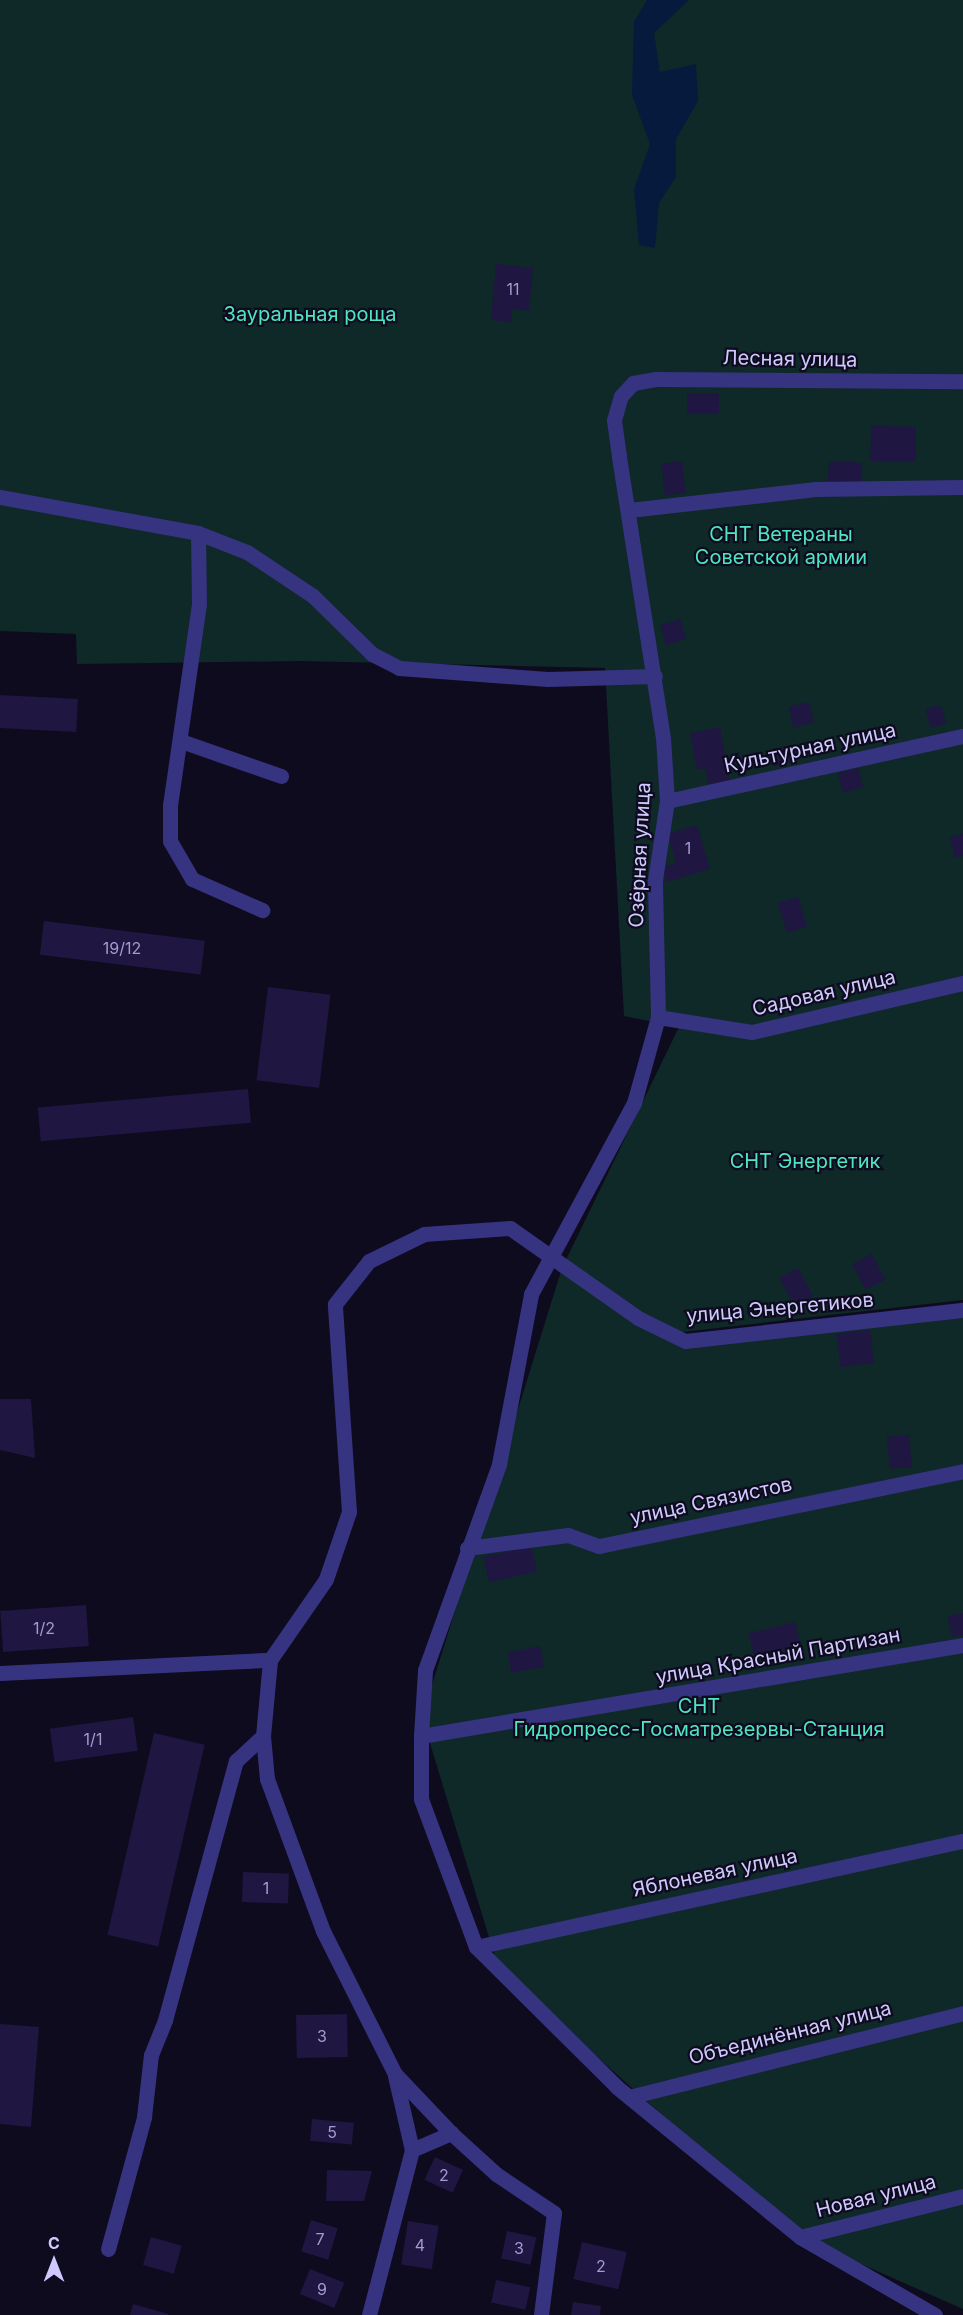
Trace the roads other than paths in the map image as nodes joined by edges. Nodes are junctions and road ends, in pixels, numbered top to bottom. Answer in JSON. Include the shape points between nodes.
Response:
{"nodes":[{"id":1,"x":963,"y":381,"type":"edge"},
{"id":2,"x":621,"y":396,"type":"joint"},
{"id":3,"x":963,"y":487,"type":"edge"},
{"id":4,"x":0,"y":497,"type":"edge"},
{"id":5,"x":629,"y":510,"type":"junction"},
{"id":6,"x":198,"y":533,"type":"junction"},
{"id":7,"x":655,"y":676,"type":"junction"},
{"id":8,"x":963,"y":736,"type":"edge"},
{"id":9,"x":181,"y":741,"type":"junction"},
{"id":10,"x":282,"y":776,"type":"dead end"},
{"id":11,"x":667,"y":801,"type":"junction"},
{"id":12,"x":262,"y":910,"type":"dead end"},
{"id":13,"x":963,"y":982,"type":"edge"},
{"id":14,"x":658,"y":1017,"type":"junction"},
{"id":15,"x":549,"y":1260,"type":"junction"},
{"id":16,"x":963,"y":1310,"type":"edge"},
{"id":17,"x":963,"y":1471,"type":"edge"},
{"id":18,"x":467,"y":1548,"type":"junction"},
{"id":19,"x":963,"y":1645,"type":"edge"},
{"id":20,"x":270,"y":1660,"type":"junction"},
{"id":21,"x":0,"y":1673,"type":"edge"},
{"id":22,"x":263,"y":1736,"type":"junction"},
{"id":23,"x":421,"y":1736,"type":"junction"},
{"id":24,"x":963,"y":1841,"type":"edge"},
{"id":25,"x":476,"y":1947,"type":"junction"},
{"id":26,"x":963,"y":2013,"type":"edge"},
{"id":27,"x":395,"y":2074,"type":"junction"},
{"id":28,"x":628,"y":2097,"type":"junction"},
{"id":29,"x":451,"y":2133,"type":"junction"},
{"id":30,"x":412,"y":2150,"type":"junction"},
{"id":31,"x":963,"y":2196,"type":"edge"},
{"id":32,"x":800,"y":2237,"type":"junction"},
{"id":33,"x":108,"y":2249,"type":"dead end"},
{"id":34,"x":369,"y":2315,"type":"edge"},
{"id":35,"x":541,"y":2315,"type":"edge"},
{"id":36,"x":935,"y":2315,"type":"edge"}],
"edges":[{"from":1,"to":2,"type":"street","name":"Лесная улица","via":[[656,380],[633,383]]},
{"from":2,"to":5,"type":"street","name":"Озёрная улица","via":[[614,420]]},
{"from":3,"to":5,"type":"street","via":[[816,489]]},
{"from":4,"to":6,"type":"street"},
{"from":5,"to":7,"type":"street","name":"Озёрная улица"},
{"from":6,"to":7,"type":"street","via":[[280,571],[372,654],[399,668],[548,679]]},
{"from":6,"to":9,"type":"street","via":[[199,604]]},
{"from":7,"to":11,"type":"street","name":"Озёрная улица"},
{"from":8,"to":11,"type":"street","name":"Культурная улица"},
{"from":9,"to":10,"type":"street"},
{"from":9,"to":12,"type":"street","via":[[170,841],[192,879]]},
{"from":11,"to":14,"type":"street","name":"Озёрная улица","via":[[655,880]]},
{"from":13,"to":14,"type":"street","name":"Садовая улица","via":[[752,1032]]},
{"from":14,"to":15,"type":"street","name":"Озёрная улица","via":[[634,1103]]},
{"from":15,"to":16,"type":"street","name":"улица Энергетиков","via":[[638,1318],[685,1341]]},
{"from":15,"to":18,"type":"street","name":"Озёрная улица","via":[[531,1294],[499,1464]]},
{"from":15,"to":20,"type":"street","name":"улица Энергетиков","via":[[510,1228],[424,1234],[369,1261],[334,1304],[349,1512],[326,1580]]},
{"from":17,"to":18,"type":"street","name":"улица Связистов","via":[[599,1546],[568,1535]]},
{"from":18,"to":23,"type":"street","name":"Озёрная улица","via":[[425,1670]]},
{"from":19,"to":23,"type":"street","name":"улица Красный Партизан"},
{"from":20,"to":21,"type":"street"},
{"from":20,"to":22,"type":"street"},
{"from":22,"to":27,"type":"street","via":[[267,1779],[323,1930]]},
{"from":22,"to":33,"type":"street","via":[[236,1761],[165,2020],[151,2055],[144,2117]]},
{"from":23,"to":25,"type":"street","name":"Озёрная улица","via":[[421,1799]]},
{"from":24,"to":25,"type":"street","name":"Яблоневая улица"},
{"from":25,"to":28,"type":"street"},
{"from":26,"to":28,"type":"street","name":"Объединённая улица"},
{"from":27,"to":29,"type":"street"},
{"from":27,"to":30,"type":"street"},
{"from":28,"to":32,"type":"street"},
{"from":29,"to":30,"type":"street"},
{"from":29,"to":35,"type":"street","via":[[496,2174],[554,2213]]},
{"from":30,"to":34,"type":"street"},
{"from":31,"to":32,"type":"street","name":"Новая улица"},
{"from":32,"to":36,"type":"street"}]}
